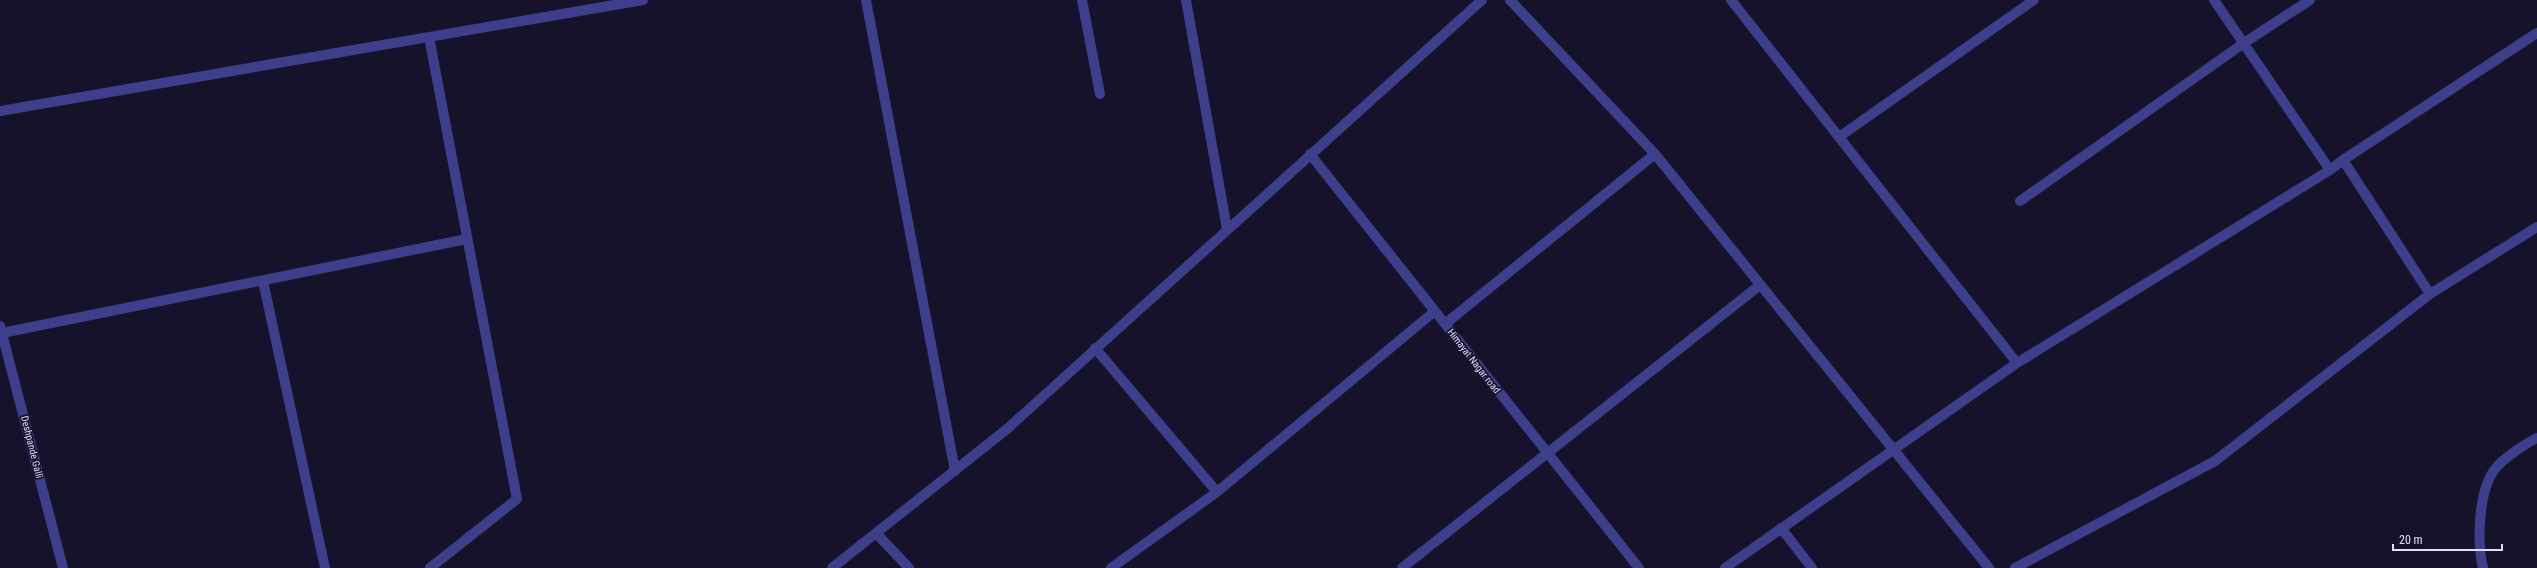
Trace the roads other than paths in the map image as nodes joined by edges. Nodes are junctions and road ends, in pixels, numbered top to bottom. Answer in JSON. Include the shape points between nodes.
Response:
{"nodes":[{"id":1,"x":643,"y":0,"type":"edge"},
{"id":2,"x":866,"y":0,"type":"edge"},
{"id":3,"x":1082,"y":0,"type":"edge"},
{"id":4,"x":1186,"y":0,"type":"edge"},
{"id":5,"x":1482,"y":0,"type":"edge"},
{"id":6,"x":1510,"y":0,"type":"edge"},
{"id":7,"x":1731,"y":0,"type":"edge"},
{"id":8,"x":2034,"y":0,"type":"edge"},
{"id":9,"x":2214,"y":0,"type":"edge"},
{"id":10,"x":2310,"y":0,"type":"edge"},
{"id":11,"x":627,"y":1,"type":"edge"},
{"id":12,"x":2537,"y":33,"type":"edge"},
{"id":13,"x":429,"y":37,"type":"junction"},
{"id":14,"x":2244,"y":43,"type":"junction"},
{"id":15,"x":1100,"y":94,"type":"dead end"},
{"id":16,"x":0,"y":112,"type":"edge"},
{"id":17,"x":1839,"y":137,"type":"junction"},
{"id":18,"x":1310,"y":154,"type":"junction"},
{"id":19,"x":1655,"y":154,"type":"junction"},
{"id":20,"x":2343,"y":160,"type":"junction"},
{"id":21,"x":2330,"y":170,"type":"junction"},
{"id":22,"x":2020,"y":201,"type":"dead end"},
{"id":23,"x":2537,"y":227,"type":"edge"},
{"id":24,"x":1227,"y":230,"type":"junction"},
{"id":25,"x":467,"y":239,"type":"junction"},
{"id":26,"x":263,"y":281,"type":"junction"},
{"id":27,"x":1760,"y":285,"type":"junction"},
{"id":28,"x":2430,"y":294,"type":"junction"},
{"id":29,"x":1435,"y":311,"type":"junction"},
{"id":30,"x":1445,"y":324,"type":"junction"},
{"id":31,"x":1,"y":330,"type":"edge"},
{"id":32,"x":1095,"y":348,"type":"junction"},
{"id":33,"x":2017,"y":363,"type":"junction"},
{"id":34,"x":2537,"y":438,"type":"edge"},
{"id":35,"x":1893,"y":449,"type":"junction"},
{"id":36,"x":1548,"y":454,"type":"junction"},
{"id":37,"x":954,"y":471,"type":"junction"},
{"id":38,"x":1217,"y":492,"type":"junction"},
{"id":39,"x":1781,"y":528,"type":"junction"},
{"id":40,"x":876,"y":533,"type":"junction"},
{"id":41,"x":63,"y":568,"type":"edge"},
{"id":42,"x":325,"y":568,"type":"edge"},
{"id":43,"x":430,"y":568,"type":"edge"},
{"id":44,"x":832,"y":568,"type":"edge"},
{"id":45,"x":909,"y":568,"type":"edge"},
{"id":46,"x":1111,"y":568,"type":"edge"},
{"id":47,"x":1402,"y":568,"type":"edge"},
{"id":48,"x":1639,"y":568,"type":"edge"},
{"id":49,"x":1725,"y":568,"type":"edge"},
{"id":50,"x":1812,"y":568,"type":"edge"},
{"id":51,"x":1989,"y":568,"type":"edge"},
{"id":52,"x":2015,"y":568,"type":"edge"},
{"id":53,"x":2484,"y":568,"type":"edge"}],
"edges":[{"from":1,"to":11,"type":"street"},
{"from":2,"to":37,"type":"street"},
{"from":3,"to":15,"type":"street"},
{"from":4,"to":24,"type":"street"},
{"from":5,"to":18,"type":"street"},
{"from":6,"to":19,"type":"street"},
{"from":7,"to":17,"type":"street"},
{"from":8,"to":17,"type":"street"},
{"from":9,"to":14,"type":"street"},
{"from":10,"to":14,"type":"street"},
{"from":11,"to":13,"type":"street"},
{"from":12,"to":20,"type":"street"},
{"from":13,"to":16,"type":"street"},
{"from":13,"to":25,"type":"street"},
{"from":14,"to":21,"type":"street"},
{"from":14,"to":22,"type":"street"},
{"from":17,"to":33,"type":"street"},
{"from":18,"to":24,"type":"street"},
{"from":18,"to":29,"type":"street","name":"Himayat Nagar road"},
{"from":19,"to":27,"type":"street"},
{"from":19,"to":30,"type":"street"},
{"from":20,"to":21,"type":"street"},
{"from":20,"to":28,"type":"street"},
{"from":21,"to":33,"type":"street"},
{"from":23,"to":28,"type":"street"},
{"from":24,"to":32,"type":"street"},
{"from":25,"to":26,"type":"street"},
{"from":25,"to":43,"type":"street","via":[[517,499]]},
{"from":26,"to":31,"type":"street"},
{"from":26,"to":42,"type":"street"},
{"from":27,"to":35,"type":"street"},
{"from":27,"to":36,"type":"street"},
{"from":28,"to":52,"type":"street","via":[[2215,461]]},
{"from":29,"to":30,"type":"street","name":"Himayat Nagar road"},
{"from":29,"to":38,"type":"street"},
{"from":30,"to":36,"type":"street","name":"Himayat Nagar road"},
{"from":31,"to":41,"type":"street","name":"Deshpande Galli"},
{"from":32,"to":37,"type":"street","via":[[1007,429]]},
{"from":32,"to":38,"type":"street"},
{"from":33,"to":35,"type":"street"},
{"from":34,"to":53,"type":"street","via":[[2495,468],[2480,507],[2481,558]]},
{"from":35,"to":39,"type":"street"},
{"from":35,"to":51,"type":"street"},
{"from":36,"to":47,"type":"street"},
{"from":36,"to":48,"type":"street","name":"Himayat Nagar road"},
{"from":37,"to":40,"type":"street"},
{"from":38,"to":46,"type":"street"},
{"from":39,"to":49,"type":"street"},
{"from":39,"to":50,"type":"street"},
{"from":40,"to":44,"type":"street"},
{"from":40,"to":45,"type":"street"}]}
